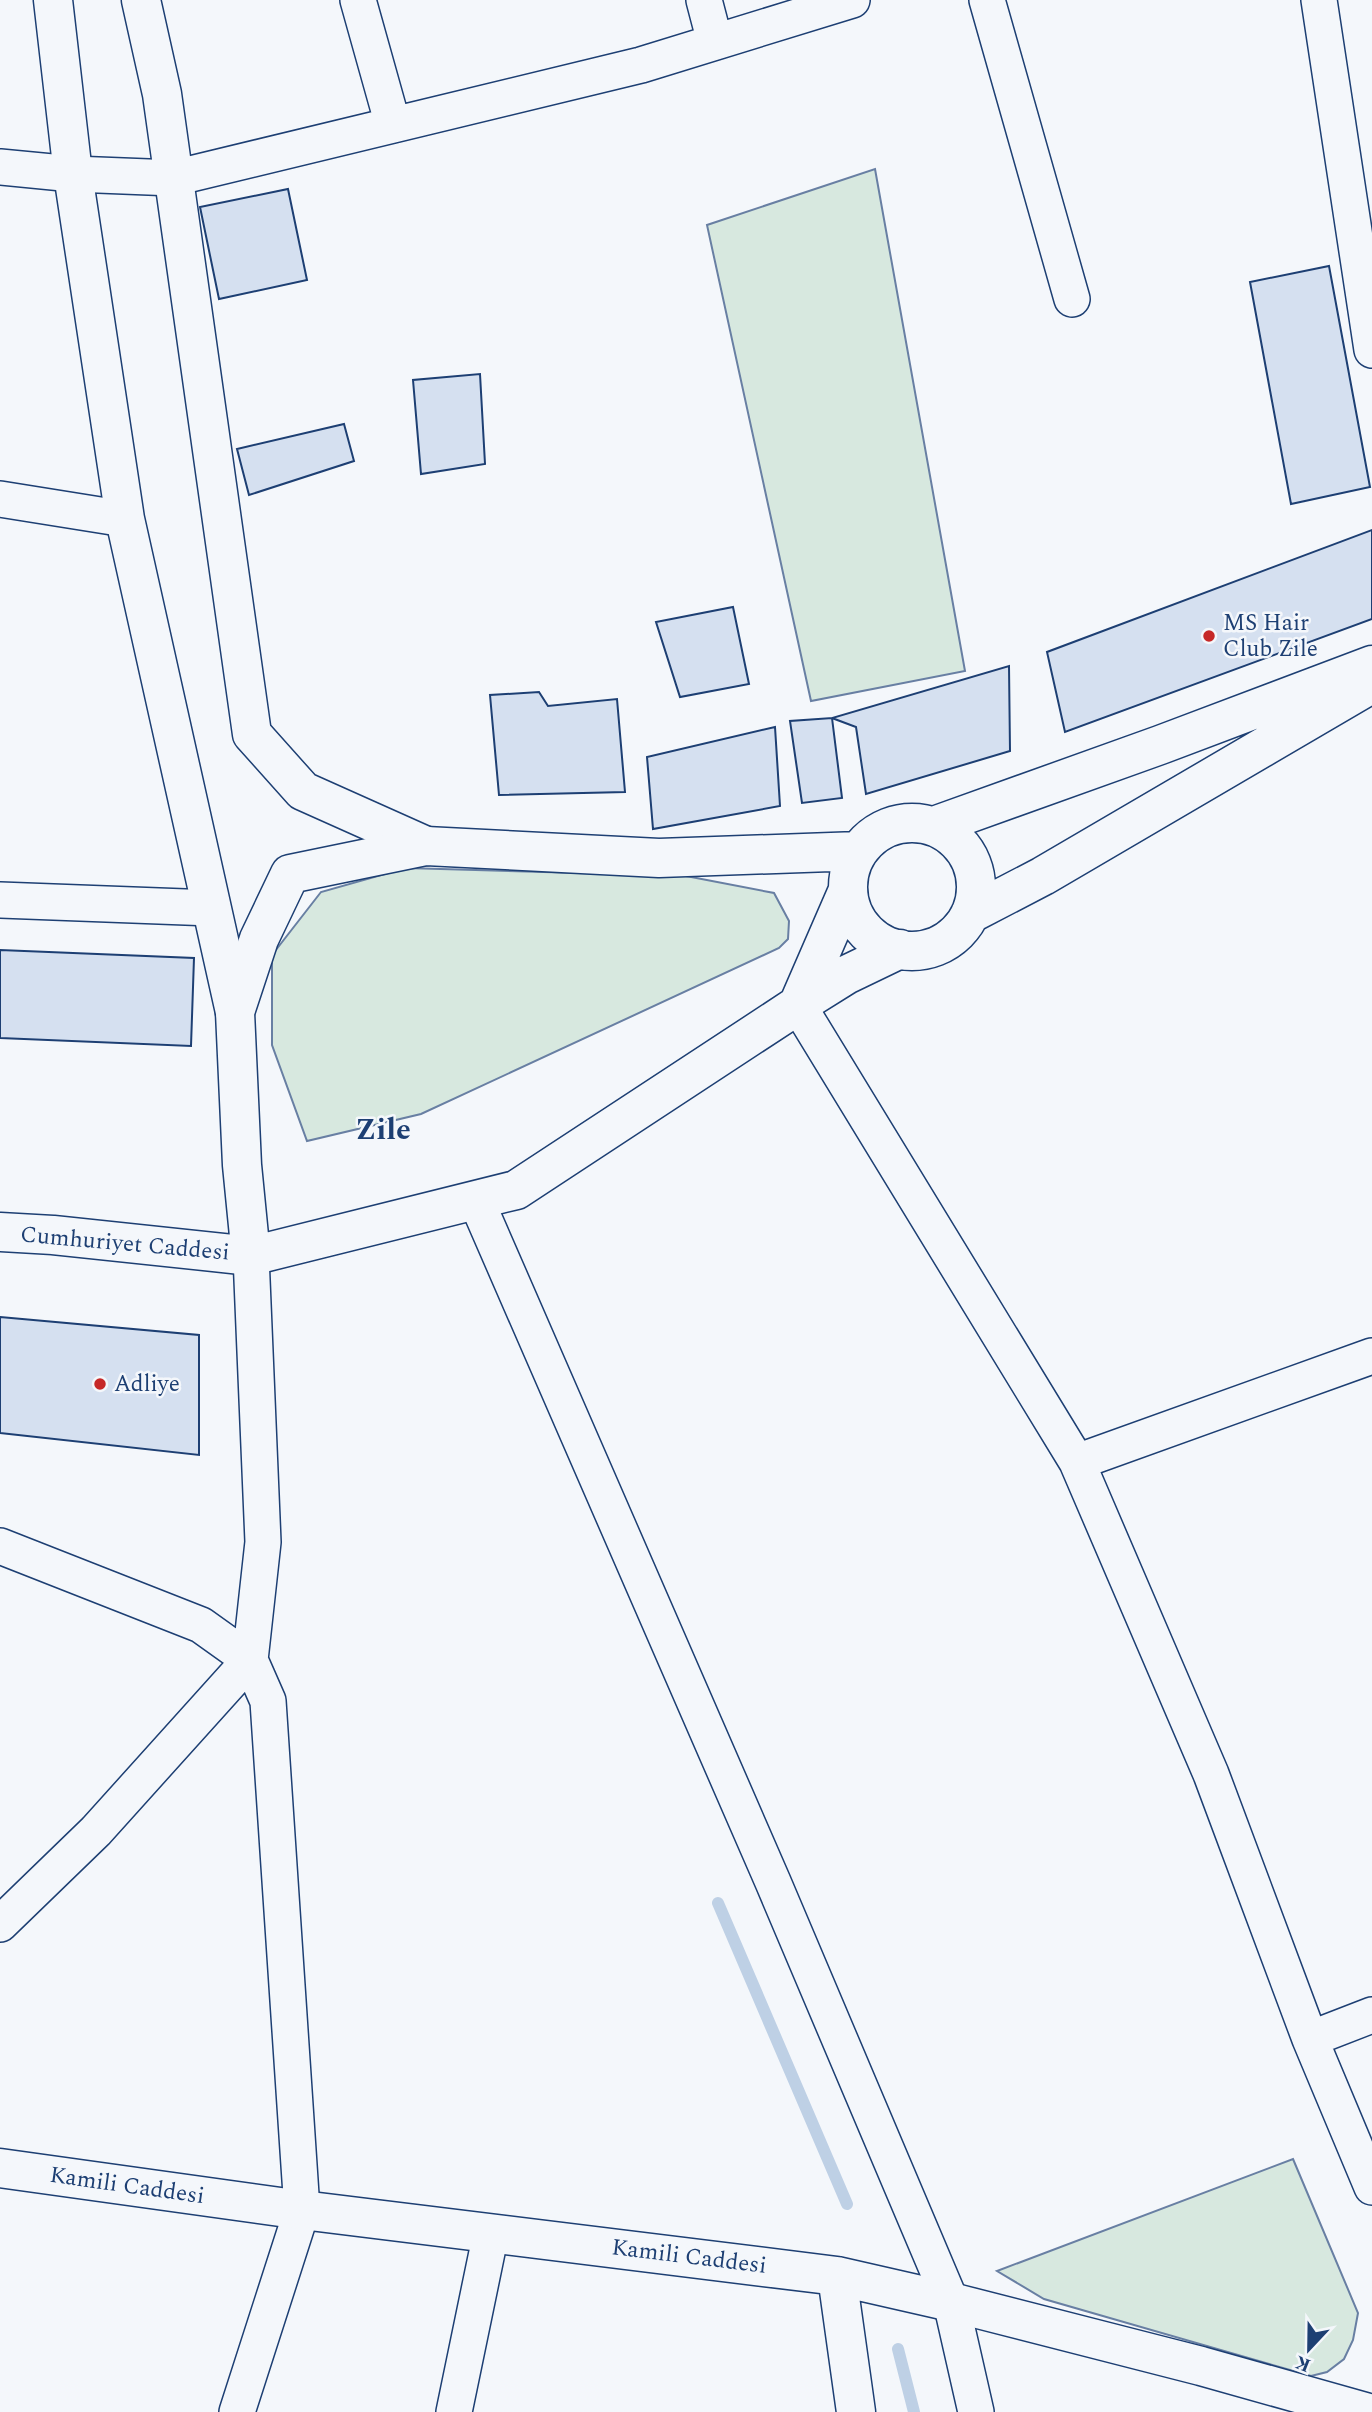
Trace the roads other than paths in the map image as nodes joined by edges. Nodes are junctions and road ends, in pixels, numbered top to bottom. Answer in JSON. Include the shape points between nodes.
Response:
{"nodes":[{"id":1,"x":53,"y":0,"type":"edge"},
{"id":2,"x":141,"y":0,"type":"edge"},
{"id":3,"x":358,"y":0,"type":"edge"},
{"id":4,"x":704,"y":0,"type":"edge"},
{"id":5,"x":852,"y":0,"type":"edge"},
{"id":6,"x":987,"y":0,"type":"edge"},
{"id":7,"x":1319,"y":0,"type":"edge"},
{"id":8,"x":715,"y":42,"type":"junction"},
{"id":9,"x":393,"y":125,"type":"junction"},
{"id":10,"x":0,"y":167,"type":"edge"},
{"id":11,"x":73,"y":174,"type":"junction"},
{"id":12,"x":174,"y":178,"type":"junction"},
{"id":13,"x":1072,"y":299,"type":"dead end"},
{"id":14,"x":1372,"y":350,"type":"edge"},
{"id":15,"x":0,"y":499,"type":"edge"},
{"id":16,"x":125,"y":519,"type":"junction"},
{"id":17,"x":1372,"y":665,"type":"edge"},
{"id":18,"x":1372,"y":683,"type":"edge"},
{"id":19,"x":934,"y":827,"type":"junction"},
{"id":20,"x":426,"y":846,"type":"junction"},
{"id":21,"x":859,"y":851,"type":"junction"},
{"id":22,"x":848,"y":890,"type":"junction"},
{"id":23,"x":0,"y":900,"type":"edge"},
{"id":24,"x":212,"y":908,"type":"junction"},
{"id":25,"x":970,"y":914,"type":"junction"},
{"id":26,"x":900,"y":949,"type":"junction"},
{"id":27,"x":798,"y":1005,"type":"junction"},
{"id":28,"x":235,"y":1012,"type":"junction"},
{"id":29,"x":476,"y":1200,"type":"junction"},
{"id":30,"x":0,"y":1232,"type":"edge"},
{"id":31,"x":251,"y":1256,"type":"junction"},
{"id":32,"x":1372,"y":1356,"type":"edge"},
{"id":33,"x":1077,"y":1462,"type":"junction"},
{"id":34,"x":0,"y":1546,"type":"edge"},
{"id":35,"x":250,"y":1660,"type":"junction"},
{"id":36,"x":0,"y":1924,"type":"edge"},
{"id":37,"x":1372,"y":2015,"type":"edge"},
{"id":38,"x":1310,"y":2039,"type":"junction"},
{"id":39,"x":0,"y":2168,"type":"edge"},
{"id":40,"x":1372,"y":2188,"type":"edge"},
{"id":41,"x":302,"y":2210,"type":"junction"},
{"id":42,"x":491,"y":2233,"type":"junction"},
{"id":43,"x":837,"y":2276,"type":"junction"},
{"id":44,"x":951,"y":2302,"type":"junction"},
{"id":45,"x":237,"y":2412,"type":"edge"},
{"id":46,"x":454,"y":2412,"type":"edge"},
{"id":47,"x":856,"y":2412,"type":"edge"},
{"id":48,"x":976,"y":2412,"type":"edge"},
{"id":49,"x":1365,"y":2412,"type":"edge"}],
"edges":[{"from":1,"to":11,"type":"street"},
{"from":2,"to":12,"type":"street","via":[[162,93]]},
{"from":3,"to":9,"type":"street"},
{"from":4,"to":8,"type":"street"},
{"from":5,"to":8,"type":"street"},
{"from":6,"to":13,"type":"street"},
{"from":7,"to":14,"type":"street"},
{"from":8,"to":9,"type":"street","via":[[640,65]]},
{"from":9,"to":12,"type":"street"},
{"from":10,"to":11,"type":"street"},
{"from":11,"to":12,"type":"street"},
{"from":11,"to":16,"type":"street"},
{"from":12,"to":20,"type":"street","via":[[252,734],[303,791]]},
{"from":15,"to":16,"type":"street"},
{"from":16,"to":24,"type":"street"},
{"from":17,"to":19,"type":"street"},
{"from":18,"to":25,"type":"street"},
{"from":19,"to":21,"type":"street","via":[[913,822],[892,826],[873,836]]},
{"from":19,"to":25,"type":"street","via":[[952,837],[974,872],[976,894]]},
{"from":20,"to":21,"type":"street","via":[[659,859]]},
{"from":20,"to":28,"type":"street","via":[[290,874],[260,939]]},
{"from":21,"to":22,"type":"street","via":[[850,869]]},
{"from":22,"to":26,"type":"street","via":[[852,911],[863,928],[880,942]]},
{"from":22,"to":27,"type":"street"},
{"from":23,"to":24,"type":"street"},
{"from":24,"to":28,"type":"street"},
{"from":25,"to":26,"type":"street","via":[[941,944],[921,950]]},
{"from":26,"to":27,"type":"street"},
{"from":27,"to":29,"type":"street","via":[[516,1190]]},
{"from":27,"to":33,"type":"street"},
{"from":28,"to":31,"type":"street"},
{"from":29,"to":31,"type":"street"},
{"from":29,"to":44,"type":"street"},
{"from":30,"to":31,"type":"street","name":"Cumhuriyet Caddesi"},
{"from":31,"to":35,"type":"street","via":[[263,1542]]},
{"from":32,"to":33,"type":"street"},
{"from":33,"to":38,"type":"street","via":[[1211,1774]]},
{"from":34,"to":35,"type":"street","via":[[201,1625]]},
{"from":35,"to":36,"type":"street","via":[[96,1830]]},
{"from":35,"to":41,"type":"street","via":[[268,1701]]},
{"from":37,"to":38,"type":"street"},
{"from":38,"to":40,"type":"street"},
{"from":39,"to":41,"type":"street","name":"Kamili Caddesi"},
{"from":41,"to":42,"type":"street","name":"Kamili Caddesi"},
{"from":41,"to":45,"type":"street"},
{"from":42,"to":43,"type":"street","name":"Kamili Caddesi"},
{"from":42,"to":46,"type":"street"},
{"from":43,"to":44,"type":"street","name":"Kamili Caddesi"},
{"from":43,"to":47,"type":"street"},
{"from":44,"to":48,"type":"street"},
{"from":44,"to":49,"type":"street","name":"Kamili Caddesi"}]}
